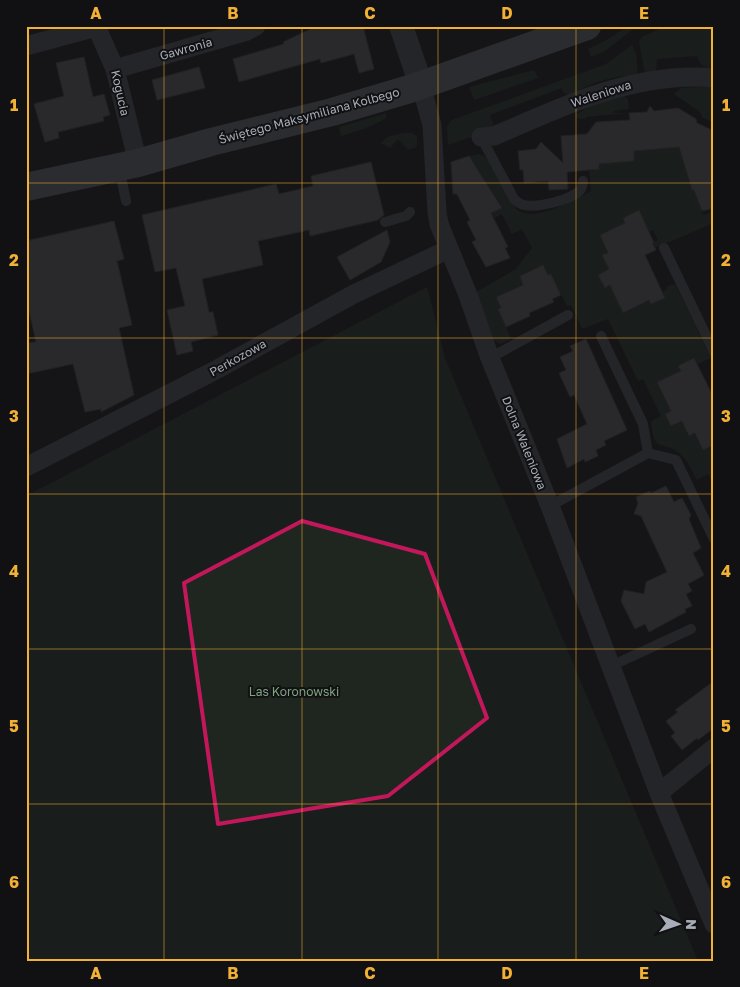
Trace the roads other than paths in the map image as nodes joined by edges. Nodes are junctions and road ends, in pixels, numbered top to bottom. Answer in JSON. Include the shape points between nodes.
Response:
{"nodes":[{"id":1,"x":256,"y":26,"type":"edge"},
{"id":2,"x":401,"y":26,"type":"edge"},
{"id":3,"x":587,"y":26,"type":"edge"},
{"id":4,"x":96,"y":27,"type":"edge"},
{"id":5,"x":548,"y":33,"type":"edge"},
{"id":6,"x":26,"y":46,"type":"edge"},
{"id":7,"x":115,"y":69,"type":"junction"},
{"id":8,"x":714,"y":78,"type":"edge"},
{"id":9,"x":421,"y":85,"type":"junction"},
{"id":10,"x":487,"y":137,"type":"joint"},
{"id":11,"x":128,"y":165,"type":"junction"},
{"id":12,"x":584,"y":181,"type":"dead end"},
{"id":13,"x":26,"y":187,"type":"edge"},
{"id":14,"x":126,"y":201,"type":"dead end"},
{"id":15,"x":410,"y":212,"type":"dead end"},
{"id":16,"x":385,"y":222,"type":"dead end"},
{"id":17,"x":664,"y":248,"type":"dead end"},
{"id":18,"x":448,"y":249,"type":"junction"},
{"id":19,"x":568,"y":315,"type":"dead end"},
{"id":20,"x":601,"y":336,"type":"dead end"},
{"id":21,"x":714,"y":352,"type":"edge"},
{"id":22,"x":490,"y":358,"type":"junction"},
{"id":23,"x":648,"y":453,"type":"junction"},
{"id":24,"x":26,"y":467,"type":"edge"},
{"id":25,"x":550,"y":506,"type":"junction"},
{"id":26,"x":714,"y":539,"type":"edge"},
{"id":27,"x":691,"y":629,"type":"dead end"},
{"id":28,"x":611,"y":666,"type":"junction"},
{"id":29,"x":714,"y":748,"type":"edge"},
{"id":30,"x":659,"y":793,"type":"junction"},
{"id":31,"x":705,"y":882,"type":"edge"},
{"id":32,"x":714,"y":924,"type":"edge"}],
"edges":[{"from":1,"to":7,"type":"street","name":"Gawronia"},
{"from":2,"to":9,"type":"street"},
{"from":3,"to":5,"type":"main road","name":"Świętego Maksymiliana Kolbego"},
{"from":4,"to":6,"type":"street"},
{"from":4,"to":7,"type":"street","name":"Kogucia"},
{"from":5,"to":9,"type":"main road","name":"Świętego Maksymiliana Kolbego"},
{"from":7,"to":11,"type":"street","name":"Kogucia"},
{"from":8,"to":10,"type":"street","name":"Waleniowa","via":[[644,80],[587,96]]},
{"from":9,"to":11,"type":"main road","name":"Świętego Maksymiliana Kolbego","via":[[332,112]]},
{"from":9,"to":18,"type":"street","name":"Dolna Waleniowa","via":[[432,125],[437,212]]},
{"from":10,"to":12,"type":"lane","via":[[519,204],[555,203],[581,189]]},
{"from":11,"to":13,"type":"main road","name":"Świętego Maksymiliana Kolbego"},
{"from":11,"to":14,"type":"lane"},
{"from":15,"to":16,"type":"lane"},
{"from":17,"to":21,"type":"lane"},
{"from":18,"to":22,"type":"street","name":"Dolna Waleniowa"},
{"from":18,"to":24,"type":"street","name":"Perkozowa","via":[[354,294],[212,372]]},
{"from":19,"to":22,"type":"lane"},
{"from":20,"to":23,"type":"lane","via":[[643,424]]},
{"from":22,"to":25,"type":"street","name":"Dolna Waleniowa"},
{"from":23,"to":25,"type":"lane"},
{"from":23,"to":26,"type":"lane","via":[[676,460]]},
{"from":25,"to":28,"type":"street","name":"Dolna Waleniowa"},
{"from":27,"to":28,"type":"lane"},
{"from":28,"to":30,"type":"street","name":"Dolna Waleniowa"},
{"from":29,"to":30,"type":"street"},
{"from":30,"to":31,"type":"street","name":"Dolna Waleniowa"},
{"from":31,"to":32,"type":"street","name":"Dolna Waleniowa"}]}
